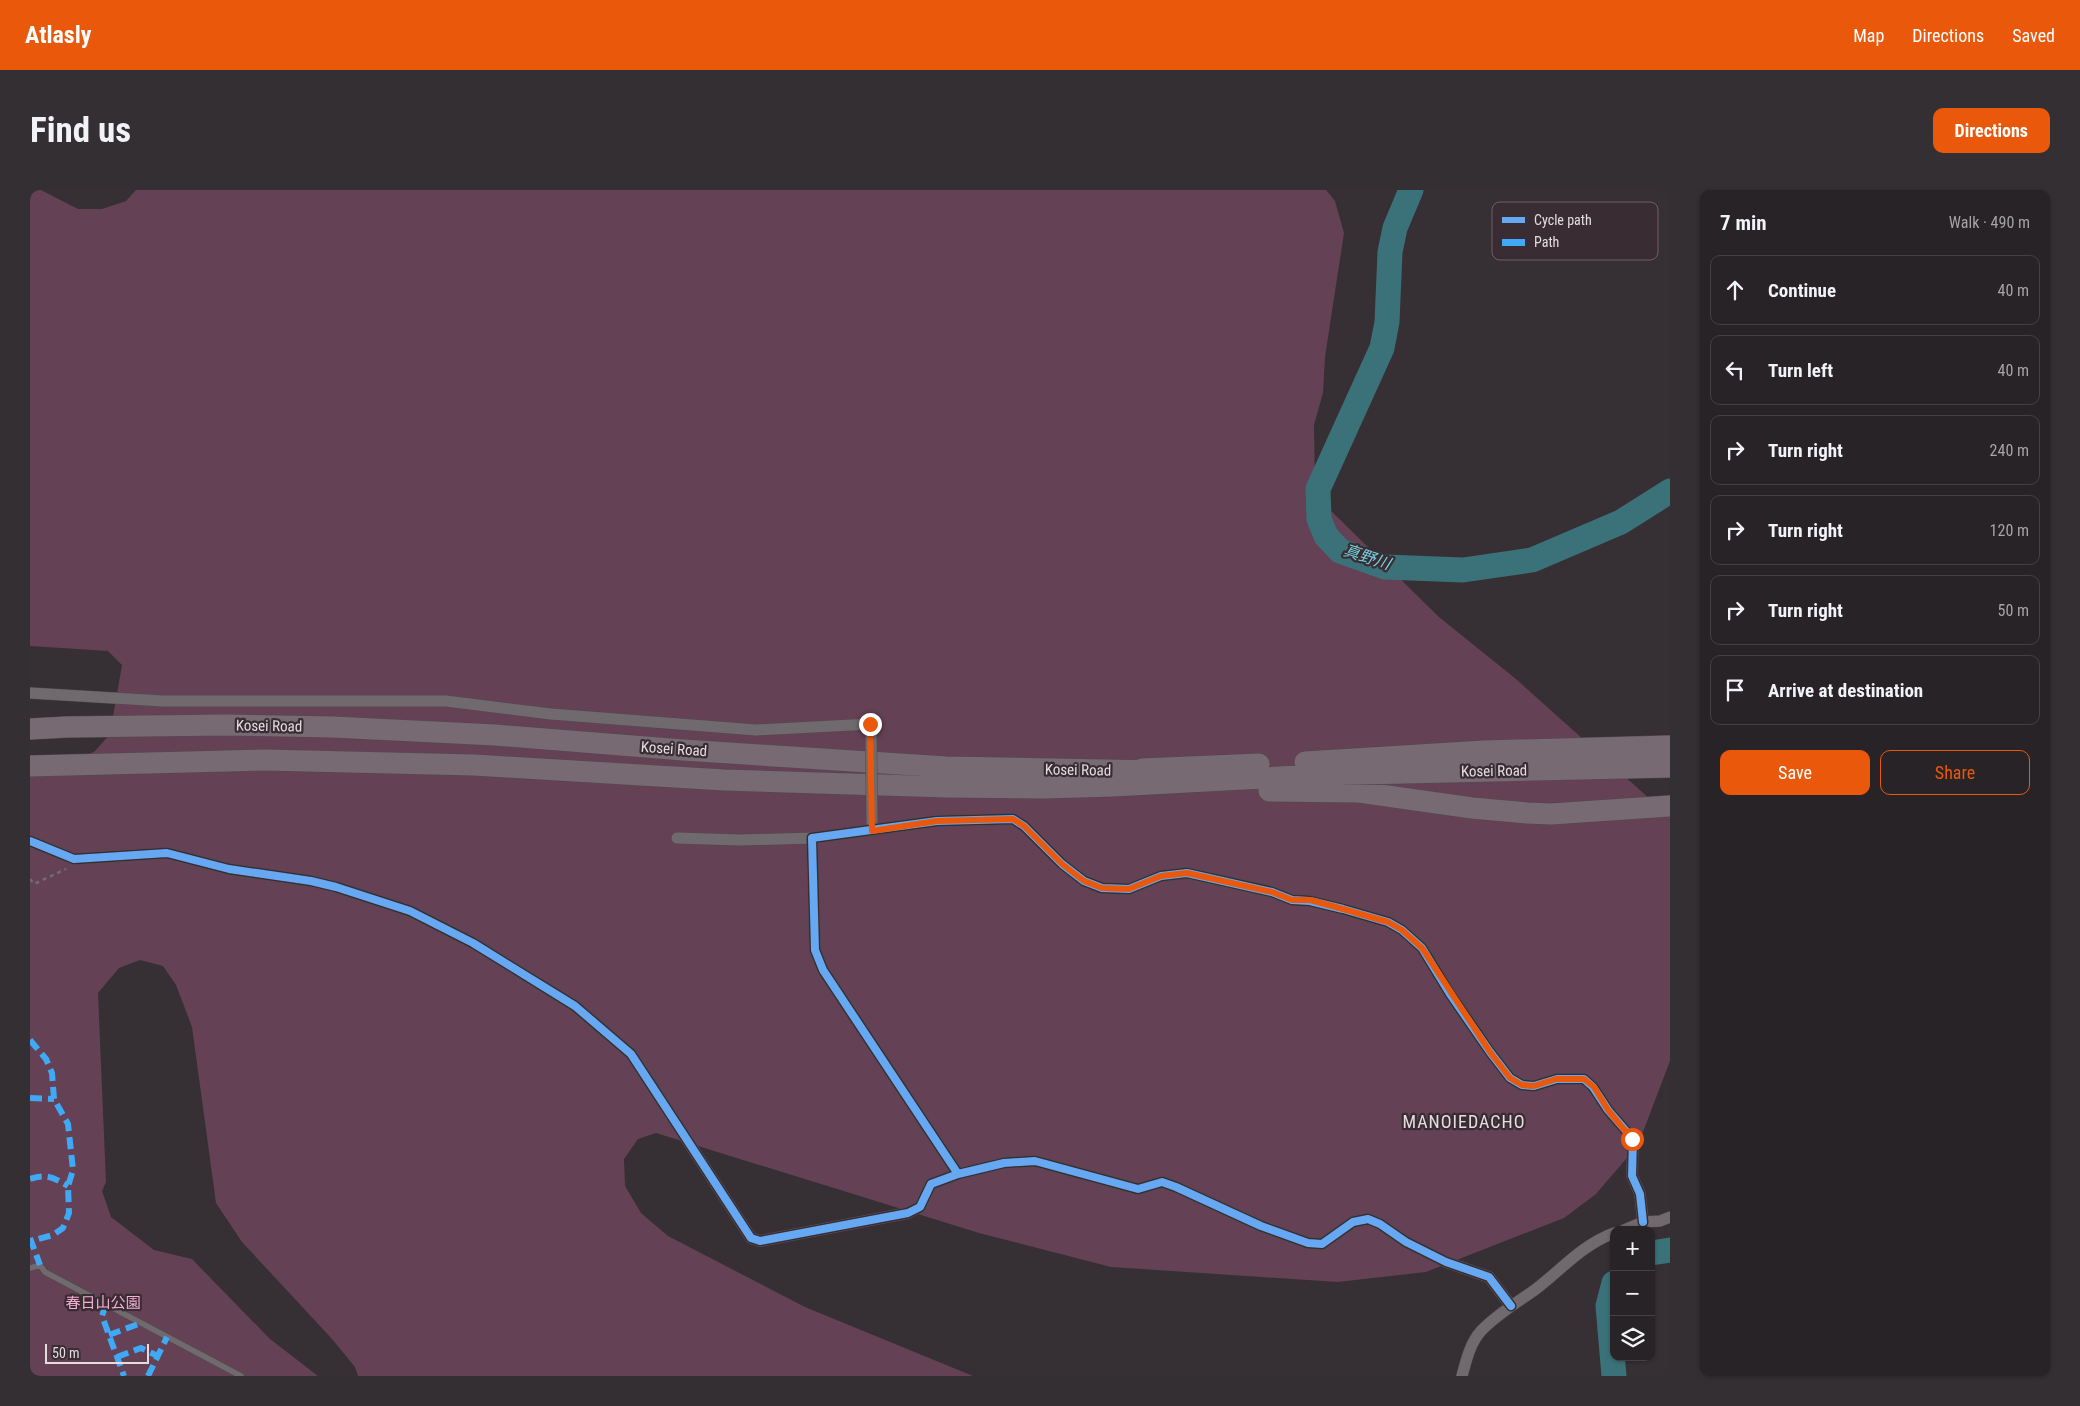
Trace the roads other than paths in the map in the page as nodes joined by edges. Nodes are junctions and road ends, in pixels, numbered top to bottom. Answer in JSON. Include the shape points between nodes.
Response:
{"nodes":[{"id":1,"x":30,"y":693,"type":"edge"},
{"id":2,"x":30,"y":730,"type":"edge"},
{"id":3,"x":1670,"y":746,"type":"edge"},
{"id":4,"x":1570,"y":760,"type":"junction"},
{"id":5,"x":30,"y":766,"type":"edge"},
{"id":6,"x":1670,"y":767,"type":"edge"},
{"id":7,"x":1112,"y":778,"type":"junction"},
{"id":8,"x":1670,"y":806,"type":"edge"},
{"id":9,"x":872,"y":826,"type":"junction"},
{"id":10,"x":677,"y":838,"type":"dead end"},
{"id":11,"x":812,"y":838,"type":"junction"},
{"id":12,"x":30,"y":841,"type":"edge"},
{"id":13,"x":958,"y":1174,"type":"junction"},
{"id":14,"x":1670,"y":1217,"type":"edge"},
{"id":15,"x":1643,"y":1222,"type":"junction"},
{"id":16,"x":1634,"y":1226,"type":"edge"},
{"id":17,"x":1610,"y":1236,"type":"edge"},
{"id":18,"x":30,"y":1268,"type":"edge"},
{"id":19,"x":1511,"y":1306,"type":"junction"},
{"id":20,"x":241,"y":1376,"type":"edge"},
{"id":21,"x":1462,"y":1376,"type":"edge"}],
"edges":[{"from":1,"to":9,"type":"street","bridge":true,"via":[[163,701],[446,701],[551,714],[756,730],[870,724]]},
{"from":2,"to":7,"type":"highway","name":"Kosei Road","via":[[225,725],[333,727],[495,735]]},
{"from":3,"to":4,"type":"highway"},
{"from":4,"to":6,"type":"highway","name":"Kosei Road"},
{"from":4,"to":7,"type":"highway","name":"Kosei Road","via":[[1317,775]]},
{"from":4,"to":7,"type":"highway","via":[[1484,751]]},
{"from":5,"to":7,"type":"highway","name":"Kosei Road","via":[[265,760],[474,765],[724,780],[946,787]]},
{"from":7,"to":8,"type":"highway","via":[[1358,792],[1535,813]]},
{"from":9,"to":11,"type":"street"},
{"from":9,"to":15,"type":"street","via":[[1013,819],[1062,864],[1084,881],[1102,888],[1129,889],[1161,876],[1187,873],[1272,892],[1292,900],[1310,900],[1388,922],[1422,948],[1510,1078],[1528,1086],[1556,1079],[1584,1079],[1594,1087],[1632,1139],[1632,1176],[1640,1194]]},
{"from":10,"to":11,"type":"street"},
{"from":11,"to":13,"type":"street","via":[[815,950],[823,970]]},
{"from":12,"to":13,"type":"street","via":[[74,859],[167,853],[229,869],[311,881],[410,911],[473,943],[575,1006],[631,1054],[751,1238],[760,1241],[908,1213],[920,1207],[931,1184]]},
{"from":13,"to":19,"type":"street","via":[[1004,1163],[1035,1161],[1138,1189],[1162,1182],[1308,1243],[1322,1244],[1353,1222],[1368,1220],[1446,1262],[1489,1277]]},
{"from":14,"to":15,"type":"street"},
{"from":15,"to":16,"type":"street"},
{"from":17,"to":19,"type":"street","via":[[1580,1251]]},
{"from":18,"to":20,"type":"lane","via":[[40,1265],[45,1272]]},
{"from":19,"to":21,"type":"street","via":[[1480,1332],[1468,1353]]}]}
